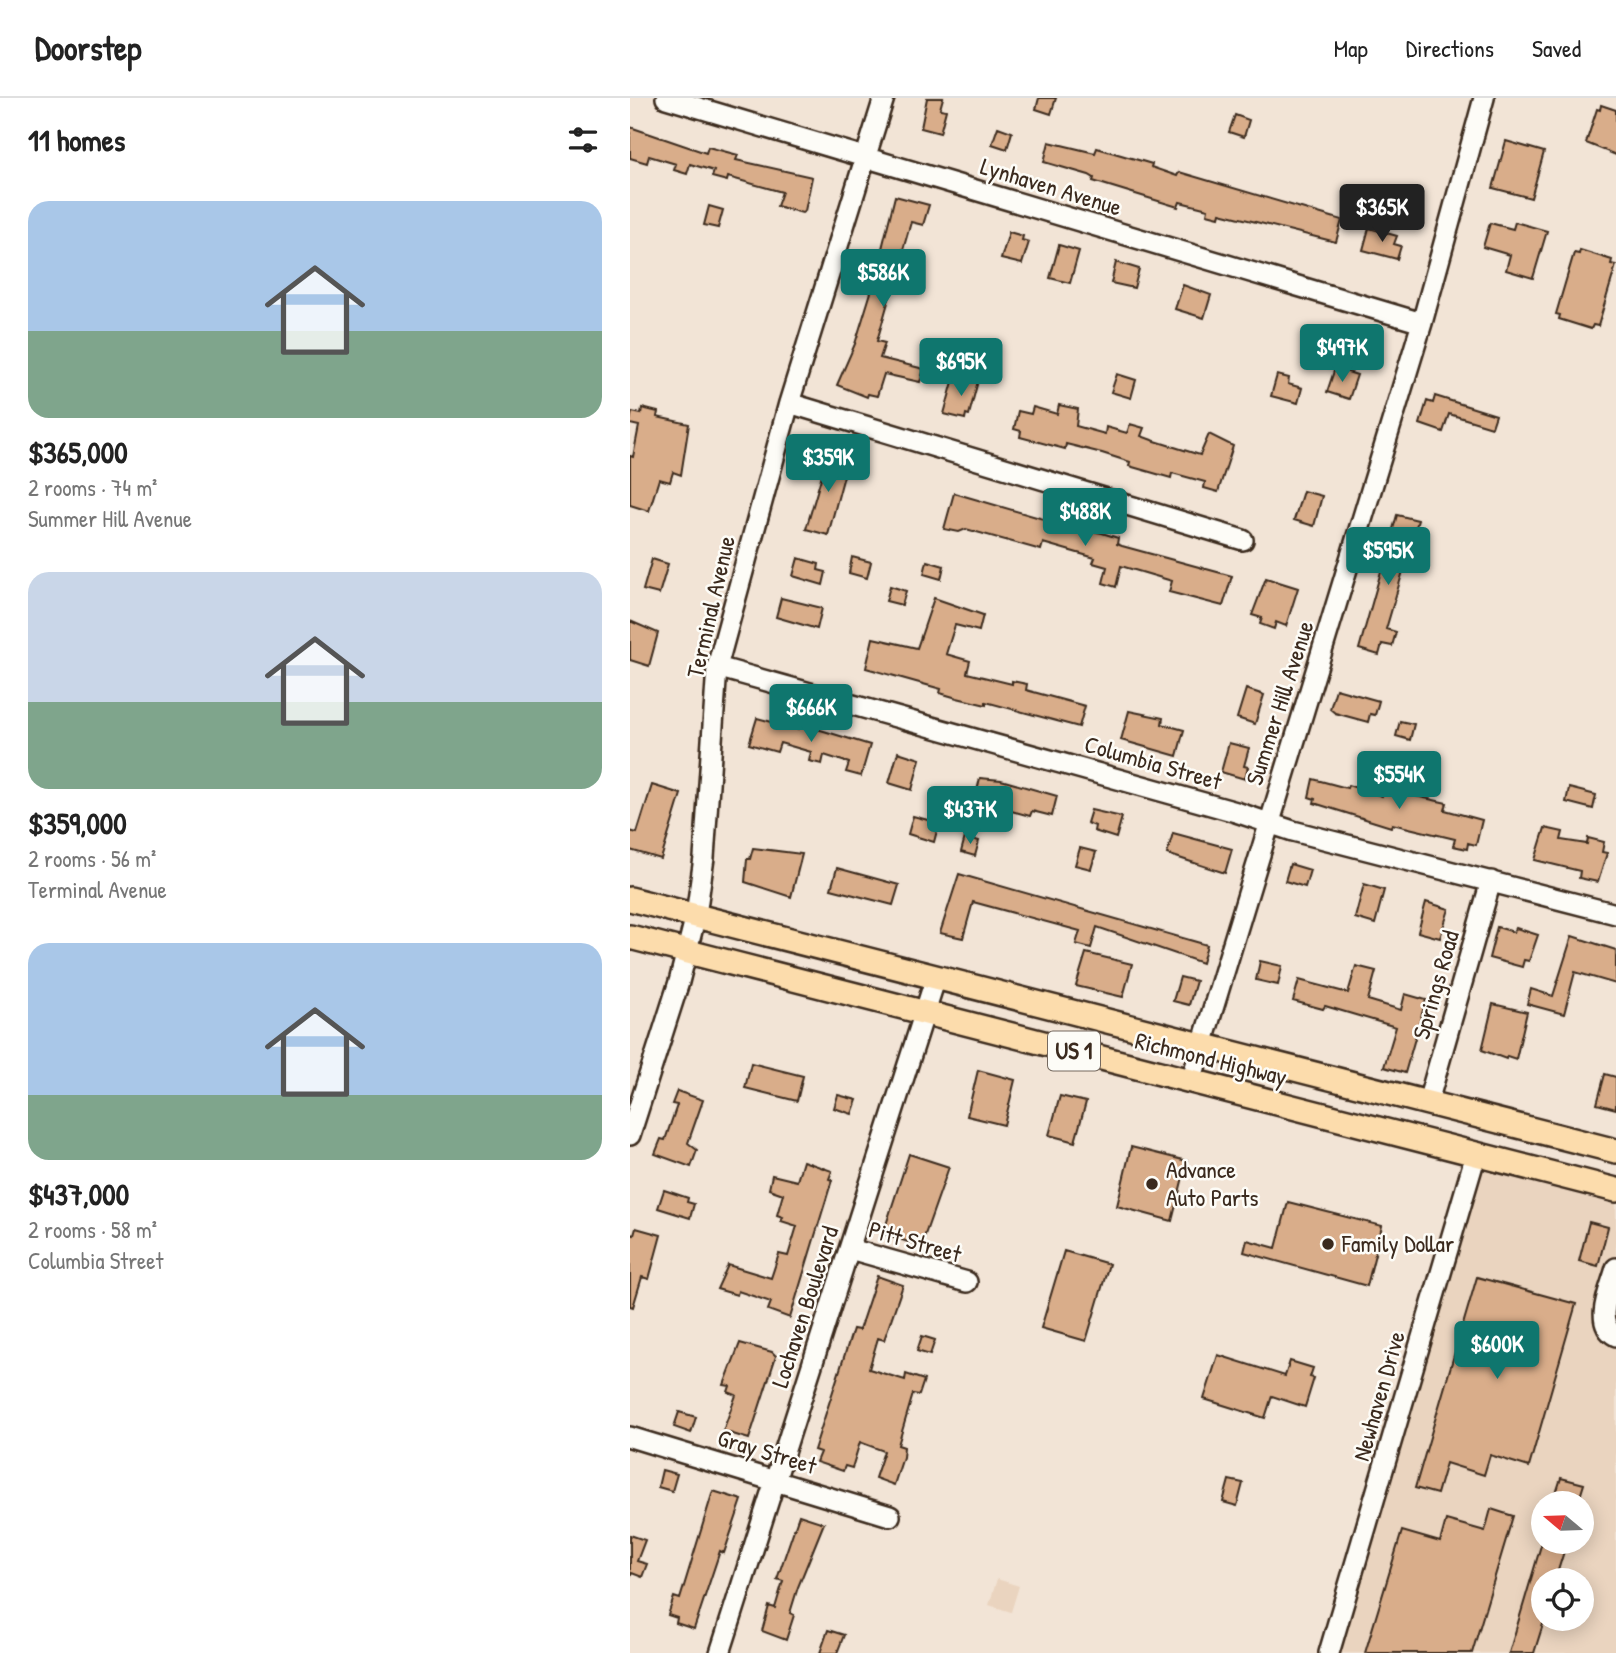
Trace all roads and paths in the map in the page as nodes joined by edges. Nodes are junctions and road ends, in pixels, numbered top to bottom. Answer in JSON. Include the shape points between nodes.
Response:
{"nodes":[{"id":1,"x":666,"y":98,"type":"edge"},
{"id":2,"x":884,"y":98,"type":"edge"},
{"id":3,"x":1484,"y":98,"type":"edge"},
{"id":4,"x":866,"y":157,"type":"junction"},
{"id":5,"x":1422,"y":323,"type":"junction"},
{"id":6,"x":789,"y":403,"type":"junction"},
{"id":7,"x":1243,"y":540,"type":"dead end"},
{"id":8,"x":717,"y":667,"type":"junction"},
{"id":9,"x":1268,"y":823,"type":"junction"},
{"id":10,"x":1491,"y":881,"type":"junction"},
{"id":11,"x":630,"y":899,"type":"edge"},
{"id":12,"x":1616,"y":914,"type":"edge"},
{"id":13,"x":696,"y":915,"type":"junction"},
{"id":14,"x":630,"y":937,"type":"edge"},
{"id":15,"x":688,"y":952,"type":"junction"},
{"id":16,"x":936,"y":977,"type":"junction"},
{"id":17,"x":925,"y":1013,"type":"junction"},
{"id":18,"x":1203,"y":1044,"type":"junction"},
{"id":19,"x":1191,"y":1081,"type":"junction"},
{"id":20,"x":1428,"y":1102,"type":"junction"},
{"id":21,"x":630,"y":1135,"type":"edge"},
{"id":22,"x":1616,"y":1151,"type":"edge"},
{"id":23,"x":1476,"y":1154,"type":"junction"},
{"id":24,"x":1616,"y":1190,"type":"edge"},
{"id":25,"x":850,"y":1249,"type":"junction"},
{"id":26,"x":1616,"y":1268,"type":"edge"},
{"id":27,"x":967,"y":1282,"type":"dead end"},
{"id":28,"x":1616,"y":1336,"type":"edge"},
{"id":29,"x":630,"y":1437,"type":"edge"},
{"id":30,"x":774,"y":1479,"type":"junction"},
{"id":31,"x":890,"y":1517,"type":"dead end"},
{"id":32,"x":720,"y":1653,"type":"edge"},
{"id":33,"x":1329,"y":1653,"type":"edge"}],
"edges":[{"from":1,"to":4,"type":"street","name":"Lynhaven Avenue"},
{"from":2,"to":4,"type":"street","name":"Terminal Avenue"},
{"from":3,"to":5,"type":"street","name":"Summer Hill Avenue"},
{"from":4,"to":5,"type":"street","name":"Lynhaven Avenue"},
{"from":4,"to":6,"type":"street","name":"Terminal Avenue"},
{"from":5,"to":9,"type":"street","name":"Summer Hill Avenue"},
{"from":6,"to":7,"type":"street"},
{"from":6,"to":8,"type":"street","name":"Terminal Avenue"},
{"from":8,"to":9,"type":"street","name":"Columbia Street"},
{"from":8,"to":13,"type":"street","name":"Terminal Avenue"},
{"from":9,"to":10,"type":"street","name":"Columbia Street"},
{"from":9,"to":18,"type":"street","name":"Summer Hill Avenue"},
{"from":10,"to":12,"type":"street","name":"Columbia Street"},
{"from":10,"to":20,"type":"street","name":"Springs Road"},
{"from":11,"to":13,"type":"main road","name":"Richmond Highway","number":"US 1"},
{"from":13,"to":15,"type":"street","name":"Terminal Avenue"},
{"from":13,"to":16,"type":"main road","name":"Richmond Highway","number":"US 1"},
{"from":14,"to":15,"type":"main road","name":"Richmond Highway","number":"US 1"},
{"from":15,"to":17,"type":"main road","name":"Richmond Highway","number":"US 1"},
{"from":15,"to":21,"type":"street","name":"Terminal Avenue"},
{"from":16,"to":17,"type":"street","name":"Lochaven Boulevard"},
{"from":16,"to":18,"type":"main road","name":"Richmond Highway","number":"US 1"},
{"from":17,"to":19,"type":"main road","name":"Richmond Highway","number":"US 1"},
{"from":17,"to":25,"type":"street","name":"Lochaven Boulevard"},
{"from":18,"to":19,"type":"street","name":"Summer Hill Avenue"},
{"from":18,"to":20,"type":"main road","name":"Richmond Highway","number":"US 1"},
{"from":19,"to":23,"type":"main road","name":"Richmond Highway","number":"US 1"},
{"from":20,"to":22,"type":"main road","name":"Richmond Highway","number":"US 1"},
{"from":23,"to":24,"type":"main road","name":"Richmond Highway","number":"US 1"},
{"from":23,"to":33,"type":"street","name":"Newhaven Drive"},
{"from":25,"to":27,"type":"street","name":"Pitt Street"},
{"from":25,"to":30,"type":"street","name":"Lochaven Boulevard"},
{"from":26,"to":28,"type":"street","via":[[1603,1319]]},
{"from":29,"to":30,"type":"street","name":"Gray Street"},
{"from":30,"to":31,"type":"street","name":"Gray Street"},
{"from":30,"to":32,"type":"street","name":"Lochaven Boulevard"}]}
